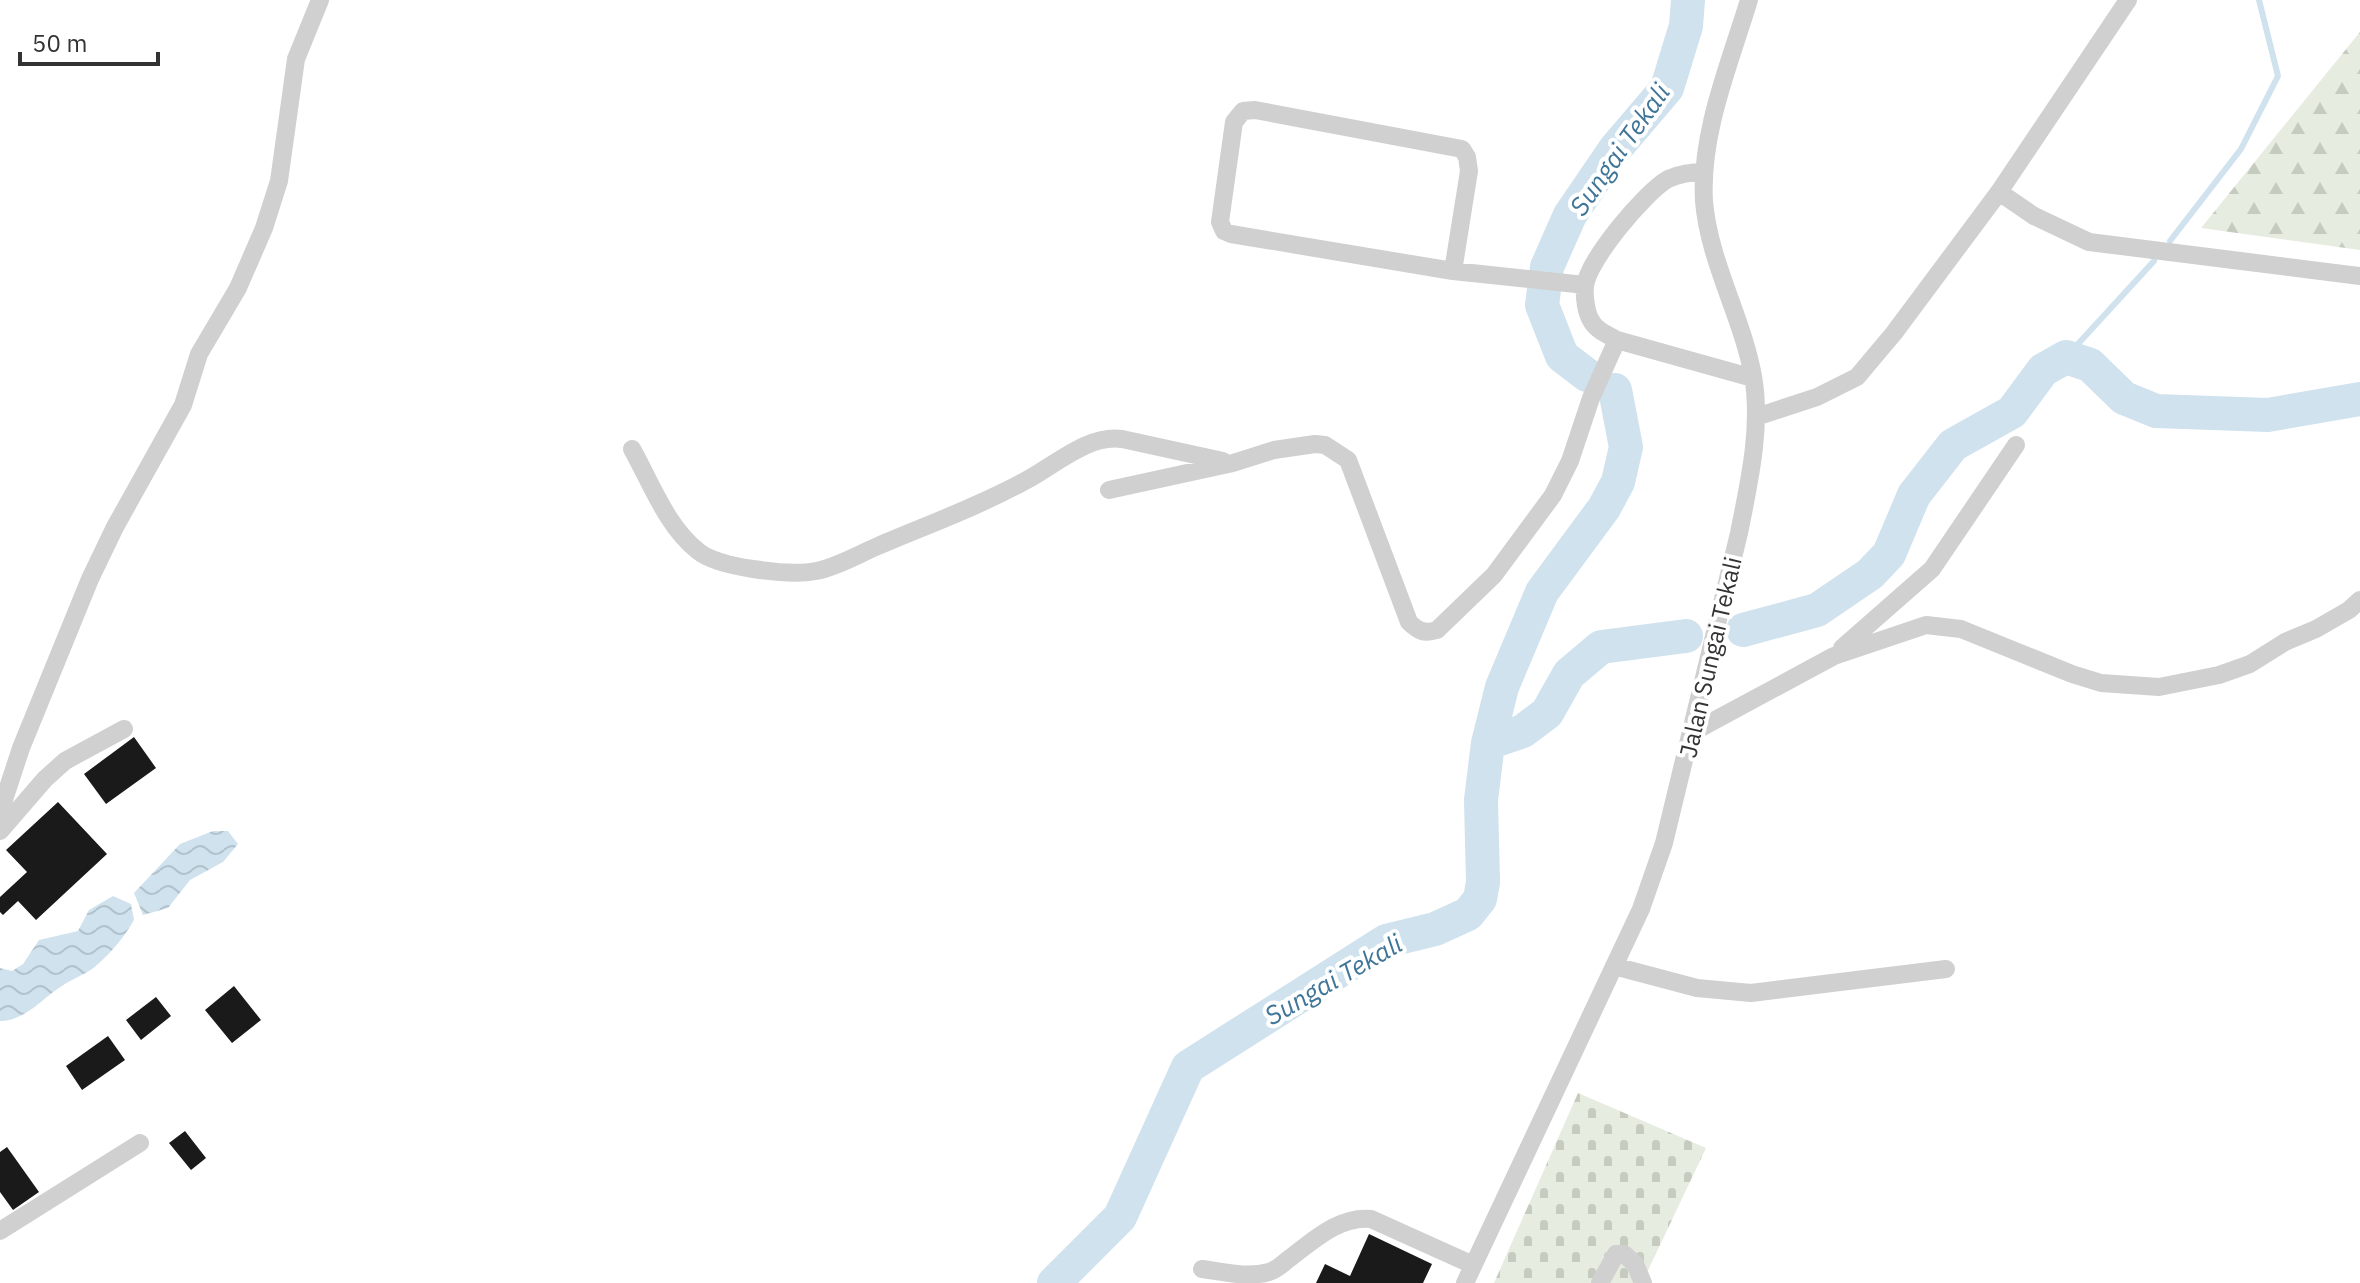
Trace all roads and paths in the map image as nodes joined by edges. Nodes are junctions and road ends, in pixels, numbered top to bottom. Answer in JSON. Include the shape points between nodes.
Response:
{"nodes":[{"id":1,"x":320,"y":0,"type":"edge"},
{"id":2,"x":1749,"y":0,"type":"edge"},
{"id":3,"x":2128,"y":0,"type":"edge"},
{"id":4,"x":1704,"y":172,"type":"junction"},
{"id":5,"x":1999,"y":192,"type":"junction"},
{"id":6,"x":1453,"y":271,"type":"junction"},
{"id":7,"x":2360,"y":276,"type":"edge"},
{"id":8,"x":1585,"y":285,"type":"junction"},
{"id":9,"x":1617,"y":340,"type":"junction"},
{"id":10,"x":1753,"y":378,"type":"junction"},
{"id":11,"x":1756,"y":417,"type":"junction"},
{"id":12,"x":2016,"y":445,"type":"dead end"},
{"id":13,"x":632,"y":449,"type":"dead end"},
{"id":14,"x":1233,"y":463,"type":"junction"},
{"id":15,"x":1109,"y":490,"type":"dead end"},
{"id":16,"x":2360,"y":600,"type":"edge"},
{"id":17,"x":1834,"y":656,"type":"junction"},
{"id":18,"x":124,"y":729,"type":"dead end"},
{"id":19,"x":1693,"y":732,"type":"junction"},
{"id":20,"x":0,"y":812,"type":"edge"},
{"id":21,"x":0,"y":831,"type":"edge"},
{"id":22,"x":1614,"y":966,"type":"junction"},
{"id":23,"x":1946,"y":969,"type":"dead end"},
{"id":24,"x":140,"y":1143,"type":"dead end"},
{"id":25,"x":0,"y":1231,"type":"edge"},
{"id":26,"x":1473,"y":1265,"type":"junction"},
{"id":27,"x":1202,"y":1269,"type":"dead end"},
{"id":28,"x":1465,"y":1283,"type":"edge"},
{"id":29,"x":1600,"y":1283,"type":"edge"},
{"id":30,"x":1643,"y":1283,"type":"edge"}],
"edges":[{"from":1,"to":20,"type":"street","via":[[296,59],[279,181],[264,228],[238,288],[199,354],[183,405],[90,579]]},
{"from":2,"to":4,"type":"street","name":"Jalan Sungai Tekali"},
{"from":3,"to":5,"type":"street"},
{"from":4,"to":8,"type":"street","via":[[1670,178],[1645,198],[1601,253]]},
{"from":4,"to":10,"type":"street","name":"Jalan Sungai Tekali","via":[[1708,234]]},
{"from":5,"to":7,"type":"street","via":[[2089,242]]},
{"from":5,"to":11,"type":"street","via":[[1857,377]]},
{"from":6,"to":6,"type":"street","via":[[1224,231],[1220,222],[1234,122],[1243,111],[1255,110],[1462,149],[1469,171]]},
{"from":6,"to":8,"type":"street"},
{"from":8,"to":9,"type":"street","via":[[1590,320]]},
{"from":9,"to":10,"type":"street"},
{"from":9,"to":14,"type":"street","via":[[1553,495],[1494,575],[1428,633],[1409,622],[1348,460],[1315,444]]},
{"from":10,"to":11,"type":"street","name":"Jalan Sungai Tekali"},
{"from":11,"to":19,"type":"street","name":"Jalan Sungai Tekali","via":[[1748,490]]},
{"from":12,"to":17,"type":"street","via":[[1932,569]]},
{"from":13,"to":14,"type":"street","via":[[677,529],[700,553],[785,573],[818,571],[959,512],[1094,441],[1111,437]]},
{"from":14,"to":15,"type":"street"},
{"from":16,"to":17,"type":"street","via":[[2250,664],[2159,687],[2101,683],[1961,629],[1926,625]]},
{"from":17,"to":19,"type":"street"},
{"from":18,"to":21,"type":"street","via":[[65,761]]},
{"from":19,"to":22,"type":"street","name":"Jalan Sungai Tekali","via":[[1664,843]]},
{"from":22,"to":23,"type":"street","via":[[1697,988],[1751,993]]},
{"from":22,"to":26,"type":"street","name":"Jalan Sungai Tekali"},
{"from":24,"to":25,"type":"street"},
{"from":26,"to":27,"type":"street","via":[[1371,1219],[1356,1218],[1325,1233],[1273,1271],[1253,1275]]},
{"from":26,"to":28,"type":"street","name":"Jalan Sungai Tekali"},
{"from":29,"to":30,"type":"street","via":[[1616,1254],[1635,1264]]}]}
